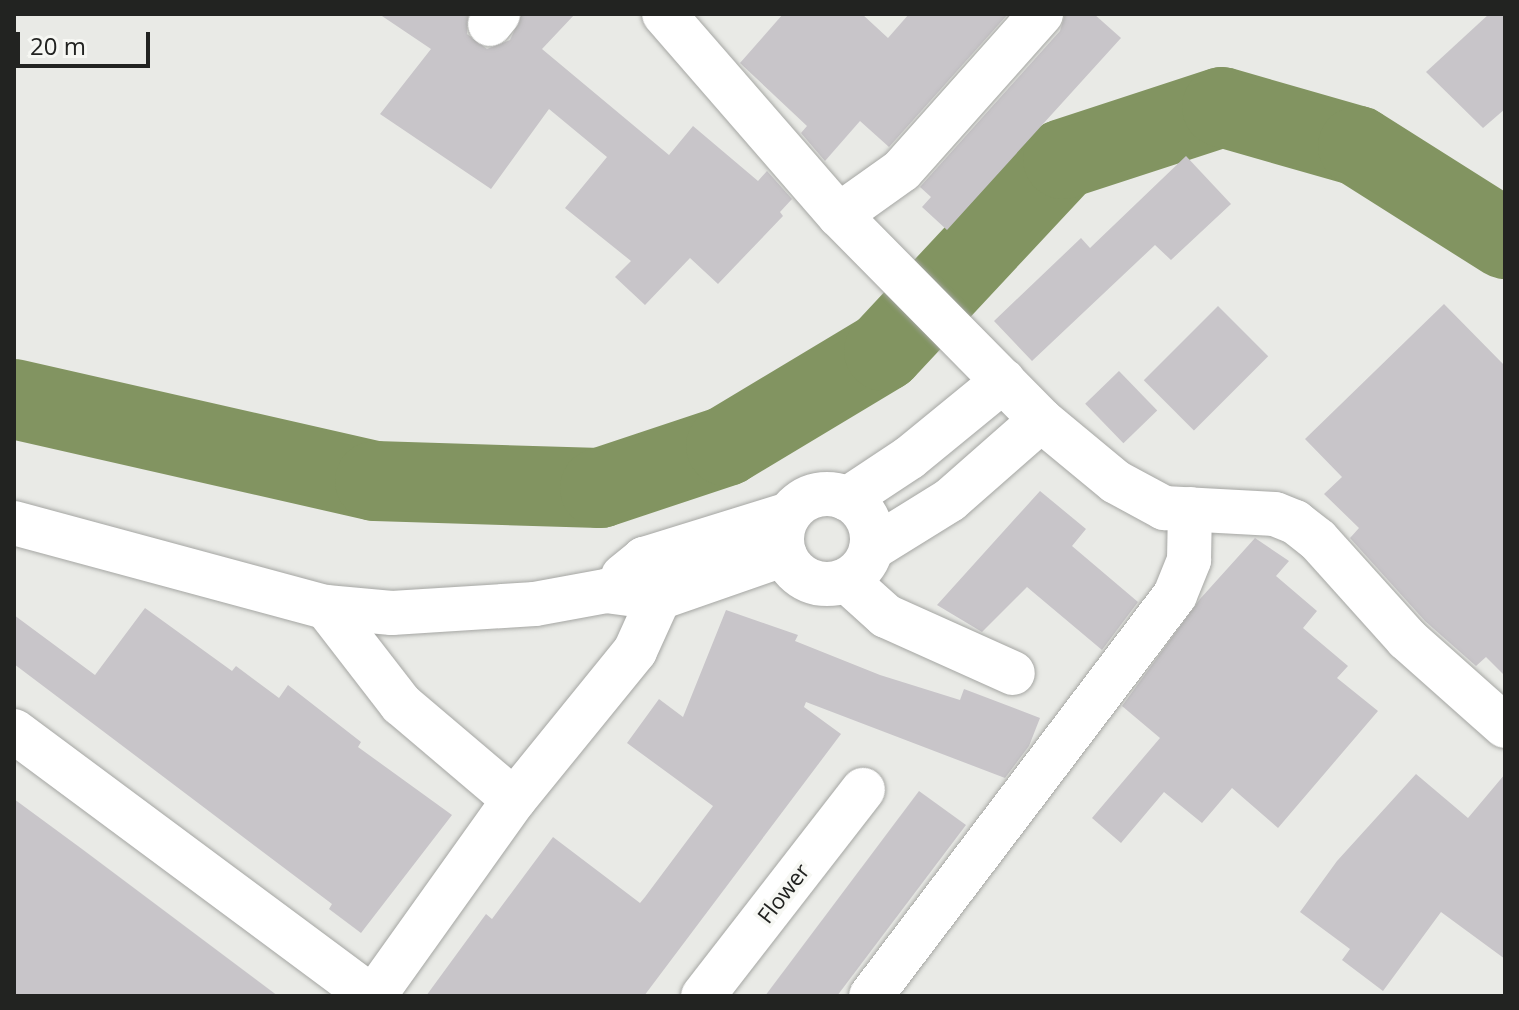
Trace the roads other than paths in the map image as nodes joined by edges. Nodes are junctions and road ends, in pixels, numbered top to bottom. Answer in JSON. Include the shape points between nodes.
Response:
{"nodes":[{"id":1,"x":664,"y":14,"type":"edge"},
{"id":2,"x":1041,"y":14,"type":"edge"},
{"id":3,"x":839,"y":215,"type":"junction"},
{"id":4,"x":1003,"y":381,"type":"junction"},
{"id":5,"x":1041,"y":420,"type":"junction"},
{"id":6,"x":847,"y":499,"type":"junction"},
{"id":7,"x":1190,"y":509,"type":"junction"},
{"id":8,"x":14,"y":523,"type":"edge"},
{"id":9,"x":787,"y":534,"type":"junction"},
{"id":10,"x":858,"y":564,"type":"junction"},
{"id":11,"x":651,"y":578,"type":"junction"},
{"id":12,"x":326,"y":607,"type":"junction"},
{"id":13,"x":1013,"y":673,"type":"dead end"},
{"id":14,"x":1505,"y":726,"type":"edge"},
{"id":15,"x":14,"y":731,"type":"edge"},
{"id":16,"x":863,"y":790,"type":"dead end"},
{"id":17,"x":514,"y":800,"type":"junction"},
{"id":18,"x":373,"y":996,"type":"edge"},
{"id":19,"x":703,"y":996,"type":"edge"},
{"id":20,"x":871,"y":996,"type":"edge"}],
"edges":[{"from":1,"to":3,"type":"street"},
{"from":2,"to":3,"type":"street","via":[[902,170]]},
{"from":3,"to":4,"type":"street"},
{"from":4,"to":5,"type":"street"},
{"from":4,"to":6,"type":"street","via":[[909,458]]},
{"from":5,"to":7,"type":"street","via":[[1139,497],[1164,508]]},
{"from":5,"to":10,"type":"street","via":[[950,500]]},
{"from":6,"to":9,"type":"street","via":[[826,494],[806,500]]},
{"from":6,"to":10,"type":"street","via":[[863,511],[872,529]]},
{"from":7,"to":14,"type":"street","via":[[1275,514],[1295,522],[1318,540],[1418,650]]},
{"from":7,"to":20,"type":"street","via":[[1189,560],[1175,595]]},
{"from":8,"to":12,"type":"street"},
{"from":9,"to":10,"type":"street","via":[[792,567],[816,583]]},
{"from":9,"to":11,"type":"street"},
{"from":10,"to":13,"type":"street","via":[[886,616]]},
{"from":11,"to":12,"type":"street","via":[[606,591],[452,612]]},
{"from":11,"to":17,"type":"street","via":[[635,651]]},
{"from":12,"to":17,"type":"street","via":[[401,704]]},
{"from":15,"to":18,"type":"street"},
{"from":16,"to":19,"type":"street","name":"Flower"},
{"from":17,"to":18,"type":"street"}]}
